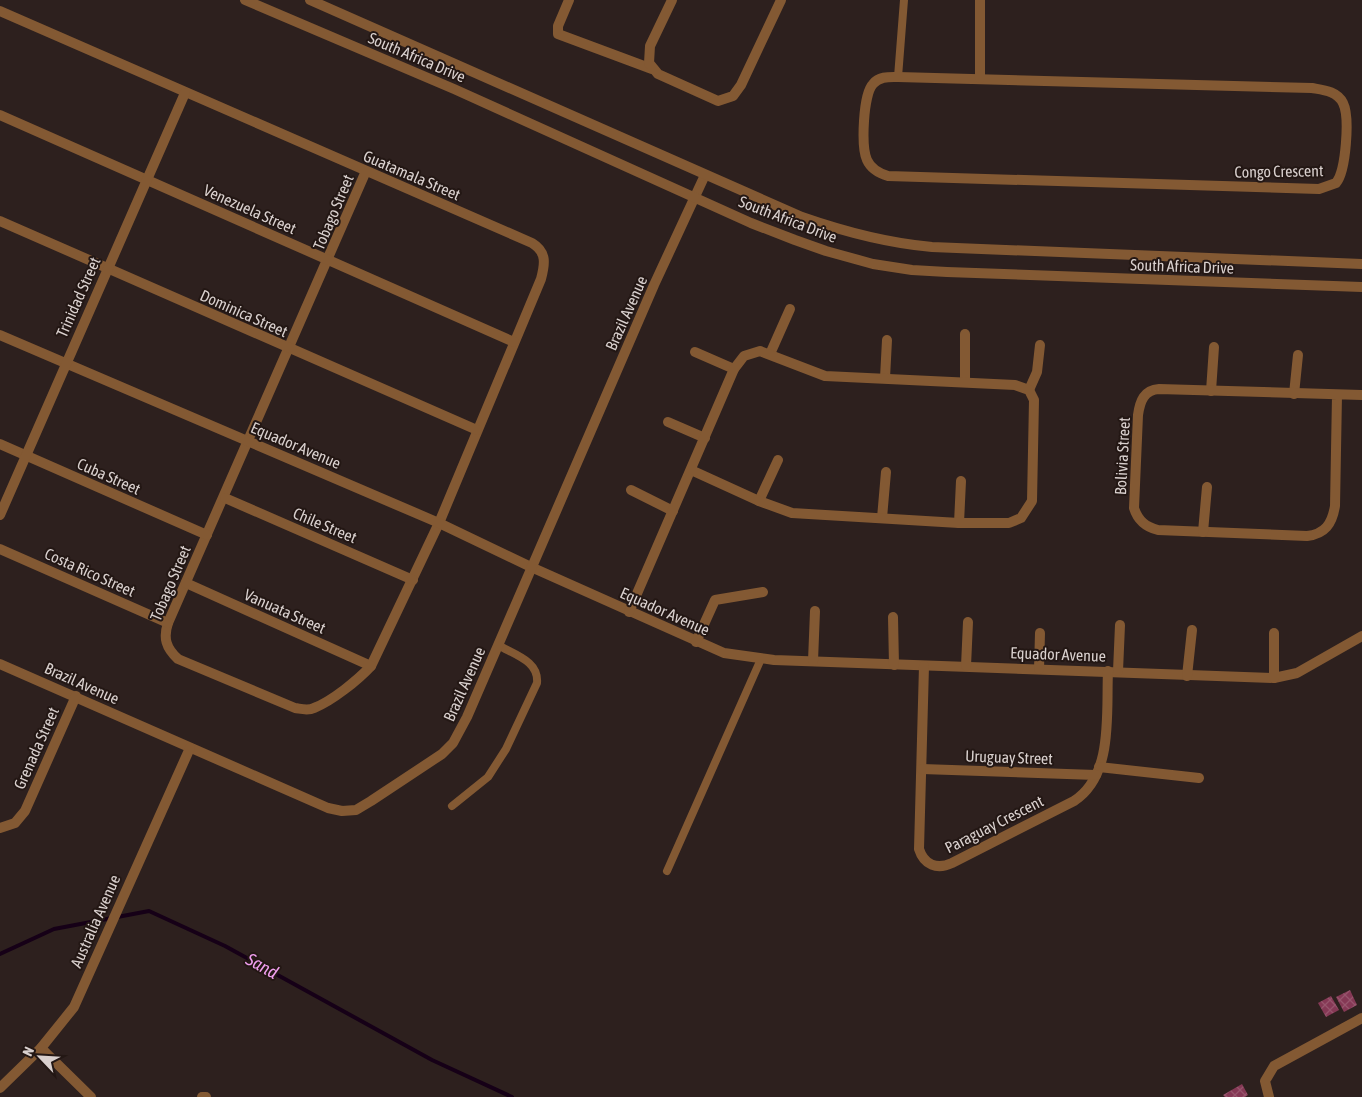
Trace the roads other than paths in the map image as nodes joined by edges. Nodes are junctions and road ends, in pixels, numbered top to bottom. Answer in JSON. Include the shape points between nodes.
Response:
{"nodes":[{"id":1,"x":245,"y":0,"type":"edge"},
{"id":2,"x":310,"y":0,"type":"edge"},
{"id":3,"x":569,"y":0,"type":"edge"},
{"id":4,"x":672,"y":0,"type":"edge"},
{"id":5,"x":781,"y":0,"type":"edge"},
{"id":6,"x":904,"y":0,"type":"edge"},
{"id":7,"x":980,"y":0,"type":"edge"},
{"id":8,"x":0,"y":11,"type":"edge"},
{"id":9,"x":652,"y":68,"type":"junction"},
{"id":10,"x":898,"y":76,"type":"junction"},
{"id":11,"x":980,"y":78,"type":"junction"},
{"id":12,"x":185,"y":93,"type":"junction"},
{"id":13,"x":0,"y":115,"type":"edge"},
{"id":14,"x":366,"y":171,"type":"junction"},
{"id":15,"x":705,"y":175,"type":"junction"},
{"id":16,"x":148,"y":180,"type":"junction"},
{"id":17,"x":695,"y":197,"type":"junction"},
{"id":18,"x":0,"y":221,"type":"edge"},
{"id":19,"x":328,"y":261,"type":"junction"},
{"id":20,"x":1362,"y":264,"type":"edge"},
{"id":21,"x":107,"y":268,"type":"junction"},
{"id":22,"x":1362,"y":287,"type":"edge"},
{"id":23,"x":790,"y":309,"type":"dead end"},
{"id":24,"x":965,"y":334,"type":"dead end"},
{"id":25,"x":0,"y":335,"type":"edge"},
{"id":26,"x":887,"y":340,"type":"dead end"},
{"id":27,"x":514,"y":342,"type":"junction"},
{"id":28,"x":1040,"y":345,"type":"dead end"},
{"id":29,"x":1214,"y":347,"type":"dead end"},
{"id":30,"x":287,"y":349,"type":"junction"},
{"id":31,"x":695,"y":352,"type":"dead end"},
{"id":32,"x":770,"y":354,"type":"junction"},
{"id":33,"x":1298,"y":355,"type":"dead end"},
{"id":34,"x":65,"y":363,"type":"junction"},
{"id":35,"x":734,"y":369,"type":"junction"},
{"id":36,"x":885,"y":378,"type":"junction"},
{"id":37,"x":965,"y":381,"type":"junction"},
{"id":38,"x":1029,"y":390,"type":"junction"},
{"id":39,"x":1211,"y":391,"type":"junction"},
{"id":40,"x":1294,"y":394,"type":"junction"},
{"id":41,"x":1337,"y":395,"type":"junction"},
{"id":42,"x":1362,"y":395,"type":"edge"},
{"id":43,"x":668,"y":422,"type":"dead end"},
{"id":44,"x":477,"y":430,"type":"junction"},
{"id":45,"x":705,"y":438,"type":"junction"},
{"id":46,"x":248,"y":440,"type":"junction"},
{"id":47,"x":0,"y":444,"type":"edge"},
{"id":48,"x":25,"y":455,"type":"junction"},
{"id":49,"x":778,"y":460,"type":"dead end"},
{"id":50,"x":691,"y":470,"type":"junction"},
{"id":51,"x":886,"y":472,"type":"dead end"},
{"id":52,"x":961,"y":481,"type":"dead end"},
{"id":53,"x":1207,"y":487,"type":"dead end"},
{"id":54,"x":631,"y":490,"type":"dead end"},
{"id":55,"x":225,"y":498,"type":"junction"},
{"id":56,"x":759,"y":501,"type":"junction"},
{"id":57,"x":673,"y":511,"type":"junction"},
{"id":58,"x":0,"y":514,"type":"edge"},
{"id":59,"x":882,"y":518,"type":"junction"},
{"id":60,"x":439,"y":523,"type":"junction"},
{"id":61,"x":960,"y":523,"type":"junction"},
{"id":62,"x":1203,"y":532,"type":"junction"},
{"id":63,"x":207,"y":535,"type":"junction"},
{"id":64,"x":0,"y":549,"type":"edge"},
{"id":65,"x":531,"y":567,"type":"junction"},
{"id":66,"x":412,"y":580,"type":"junction"},
{"id":67,"x":186,"y":583,"type":"junction"},
{"id":68,"x":763,"y":592,"type":"dead end"},
{"id":69,"x":815,"y":611,"type":"dead end"},
{"id":70,"x":629,"y":612,"type":"junction"},
{"id":71,"x":893,"y":617,"type":"dead end"},
{"id":72,"x":968,"y":622,"type":"dead end"},
{"id":73,"x":168,"y":623,"type":"junction"},
{"id":74,"x":1120,"y":625,"type":"dead end"},
{"id":75,"x":1192,"y":630,"type":"dead end"},
{"id":76,"x":1274,"y":632,"type":"dead end"},
{"id":77,"x":1040,"y":633,"type":"dead end"},
{"id":78,"x":1362,"y":636,"type":"edge"},
{"id":79,"x":696,"y":642,"type":"junction"},
{"id":80,"x":498,"y":645,"type":"junction"},
{"id":81,"x":761,"y":659,"type":"junction"},
{"id":82,"x":813,"y":661,"type":"junction"},
{"id":83,"x":0,"y":664,"type":"edge"},
{"id":84,"x":894,"y":665,"type":"junction"},
{"id":85,"x":371,"y":666,"type":"junction"},
{"id":86,"x":924,"y":666,"type":"junction"},
{"id":87,"x":966,"y":666,"type":"junction"},
{"id":88,"x":1039,"y":669,"type":"junction"},
{"id":89,"x":1113,"y":671,"type":"junction"},
{"id":90,"x":1187,"y":676,"type":"junction"},
{"id":91,"x":1274,"y":678,"type":"junction"},
{"id":92,"x":76,"y":696,"type":"junction"},
{"id":93,"x":190,"y":748,"type":"junction"},
{"id":94,"x":922,"y":769,"type":"junction"},
{"id":95,"x":1098,"y":771,"type":"junction"},
{"id":96,"x":1198,"y":778,"type":"dead end"},
{"id":97,"x":452,"y":806,"type":"dead end"},
{"id":98,"x":0,"y":828,"type":"edge"},
{"id":99,"x":667,"y":871,"type":"dead end"},
{"id":100,"x":1362,"y":1018,"type":"edge"},
{"id":101,"x":40,"y":1048,"type":"junction"},
{"id":102,"x":0,"y":1088,"type":"edge"},
{"id":103,"x":91,"y":1097,"type":"edge"},
{"id":104,"x":202,"y":1097,"type":"edge"},
{"id":105,"x":206,"y":1097,"type":"edge"},
{"id":106,"x":1269,"y":1097,"type":"edge"}],
"edges":[{"from":1,"to":17,"type":"street","name":"South Africa Drive"},
{"from":2,"to":15,"type":"street","name":"South Africa Drive"},
{"from":3,"to":9,"type":"street","via":[[558,34]]},
{"from":4,"to":9,"type":"street","via":[[650,46],[648,58]]},
{"from":5,"to":9,"type":"street","via":[[741,85],[728,99],[708,99]]},
{"from":6,"to":10,"type":"lane"},
{"from":7,"to":11,"type":"street"},
{"from":8,"to":12,"type":"street","name":"Guatamala Street"},
{"from":10,"to":11,"type":"street","name":"Congo Crescent"},
{"from":10,"to":11,"type":"street","name":"Congo Crescent","via":[[875,81],[866,98],[864,152],[872,168],[888,176],[1319,189],[1336,183],[1344,167],[1345,109],[1338,97],[1328,91]]},
{"from":12,"to":14,"type":"street","name":"Guatamala Street"},
{"from":12,"to":16,"type":"street","name":"Trinidad Street"},
{"from":13,"to":16,"type":"street","name":"Venezuela Street"},
{"from":14,"to":19,"type":"street","name":"Tobago Street"},
{"from":14,"to":27,"type":"street","name":"Guatamala Street","via":[[532,243],[541,250],[545,257],[541,279]]},
{"from":15,"to":17,"type":"street","name":"Brazil Avenue"},
{"from":15,"to":20,"type":"street","name":"South Africa Drive","via":[[818,223],[858,236],[903,244]]},
{"from":16,"to":19,"type":"street","name":"Venezuela Street"},
{"from":16,"to":21,"type":"street","name":"Trinidad Street"},
{"from":17,"to":22,"type":"street","name":"South Africa Drive","via":[[751,223],[826,251],[902,269]]},
{"from":17,"to":65,"type":"street","name":"Brazil Avenue"},
{"from":18,"to":21,"type":"street","name":"Dominica Street"},
{"from":19,"to":27,"type":"street","name":"Venezuela Street"},
{"from":19,"to":30,"type":"street","name":"Tobago Street"},
{"from":21,"to":30,"type":"street","name":"Dominica Street"},
{"from":21,"to":34,"type":"street","name":"Trinidad Street"},
{"from":23,"to":32,"type":"street"},
{"from":24,"to":37,"type":"street"},
{"from":25,"to":34,"type":"street","name":"Equador Avenue"},
{"from":26,"to":36,"type":"street"},
{"from":27,"to":44,"type":"street","name":"Guatamala Street"},
{"from":28,"to":38,"type":"street","via":[[1037,372]]},
{"from":29,"to":39,"type":"street"},
{"from":30,"to":44,"type":"street","name":"Dominica Street"},
{"from":30,"to":46,"type":"street","name":"Tobago Street"},
{"from":31,"to":35,"type":"street"},
{"from":32,"to":35,"type":"street","via":[[760,350],[752,352]]},
{"from":32,"to":36,"type":"street","via":[[824,376]]},
{"from":33,"to":40,"type":"street"},
{"from":34,"to":46,"type":"street","name":"Equador Avenue"},
{"from":34,"to":48,"type":"street","name":"Trinidad Street"},
{"from":35,"to":45,"type":"street"},
{"from":36,"to":37,"type":"street"},
{"from":37,"to":38,"type":"street","via":[[1006,383]]},
{"from":38,"to":61,"type":"street","via":[[1034,400],[1035,416],[1033,495],[1029,508],[1021,518],[1010,523]]},
{"from":39,"to":40,"type":"street","name":"Bolivia Street"},
{"from":39,"to":62,"type":"street","name":"Bolivia Street","via":[[1150,390],[1142,400],[1138,415],[1136,514],[1153,528]]},
{"from":40,"to":41,"type":"street","name":"Bolivia Street"},
{"from":41,"to":42,"type":"street","name":"Bolivia Street"},
{"from":41,"to":62,"type":"street","name":"Bolivia Street","via":[[1335,506],[1326,529],[1307,536]]},
{"from":43,"to":45,"type":"street"},
{"from":44,"to":60,"type":"street","name":"Guatamala Street"},
{"from":45,"to":50,"type":"street"},
{"from":46,"to":55,"type":"street","name":"Tobago Street"},
{"from":46,"to":60,"type":"street","name":"Equador Avenue"},
{"from":47,"to":48,"type":"street","name":"Cuba Street"},
{"from":48,"to":58,"type":"street","name":"Trinidad Street"},
{"from":48,"to":63,"type":"street","name":"Cuba Street"},
{"from":49,"to":56,"type":"street"},
{"from":50,"to":56,"type":"street"},
{"from":50,"to":57,"type":"street"},
{"from":51,"to":59,"type":"street"},
{"from":52,"to":61,"type":"street"},
{"from":53,"to":62,"type":"street"},
{"from":54,"to":57,"type":"street"},
{"from":55,"to":63,"type":"street","name":"Tobago Street"},
{"from":55,"to":66,"type":"street","name":"Chile Street"},
{"from":56,"to":59,"type":"street","via":[[798,514]]},
{"from":57,"to":70,"type":"street"},
{"from":59,"to":61,"type":"street"},
{"from":60,"to":65,"type":"street","name":"Equador Avenue"},
{"from":60,"to":66,"type":"street","name":"Tobago Street"},
{"from":63,"to":67,"type":"street","name":"Tobago Street"},
{"from":64,"to":73,"type":"street","name":"Costa Rico Street"},
{"from":65,"to":70,"type":"street","name":"Equador Avenue"},
{"from":65,"to":80,"type":"street","name":"Brazil Avenue"},
{"from":66,"to":85,"type":"street","name":"Tobago Street"},
{"from":67,"to":73,"type":"street","name":"Tobago Street"},
{"from":67,"to":85,"type":"street","name":"Vanuata Street"},
{"from":68,"to":79,"type":"street","via":[[716,600]]},
{"from":69,"to":82,"type":"street"},
{"from":70,"to":79,"type":"street","name":"Equador Avenue"},
{"from":71,"to":84,"type":"street"},
{"from":72,"to":87,"type":"street"},
{"from":73,"to":85,"type":"street","name":"Tobago Street","via":[[166,644],[178,659],[295,708],[314,708],[360,678]]},
{"from":74,"to":89,"type":"street","name":"Paraguay Crescent"},
{"from":75,"to":90,"type":"street"},
{"from":76,"to":91,"type":"street"},
{"from":77,"to":88,"type":"street"},
{"from":78,"to":91,"type":"street","name":"Equador Avenue","via":[[1297,673]]},
{"from":79,"to":81,"type":"street","name":"Equador Avenue","via":[[724,652]]},
{"from":80,"to":93,"type":"street","name":"Brazil Avenue","via":[[453,743],[442,754],[356,810],[328,808]]},
{"from":80,"to":97,"type":"lane","via":[[534,665],[537,683],[506,749],[488,777]]},
{"from":81,"to":82,"type":"street","name":"Equador Avenue"},
{"from":81,"to":99,"type":"lane"},
{"from":82,"to":84,"type":"street","name":"Equador Avenue"},
{"from":83,"to":92,"type":"street","name":"Brazil Avenue"},
{"from":84,"to":86,"type":"street","name":"Equador Avenue"},
{"from":86,"to":87,"type":"street","name":"Equador Avenue"},
{"from":86,"to":94,"type":"street","name":"Paraguay Crescent"},
{"from":87,"to":88,"type":"street","name":"Equador Avenue"},
{"from":88,"to":89,"type":"street","name":"Equador Avenue"},
{"from":89,"to":90,"type":"street","name":"Equador Avenue"},
{"from":89,"to":95,"type":"street","name":"Paraguay Crescent","via":[[1105,744]]},
{"from":90,"to":91,"type":"street","name":"Equador Avenue"},
{"from":92,"to":93,"type":"street","name":"Brazil Avenue"},
{"from":92,"to":98,"type":"street","name":"Grenada Street","via":[[25,811],[15,824]]},
{"from":93,"to":101,"type":"street","name":"Australia Avenue","via":[[74,1007]]},
{"from":94,"to":95,"type":"street","name":"Uruguay Street"},
{"from":94,"to":95,"type":"street","name":"Paraguay Crescent","via":[[919,849],[928,864],[940,866],[952,863],[1074,801],[1083,794]]},
{"from":95,"to":96,"type":"street","name":"Uruguay Street"},
{"from":100,"to":106,"type":"street","via":[[1274,1066],[1265,1081]]},
{"from":101,"to":102,"type":"street","name":"Australia Avenue"},
{"from":101,"to":103,"type":"street"},
{"from":104,"to":105,"type":"street"}]}
